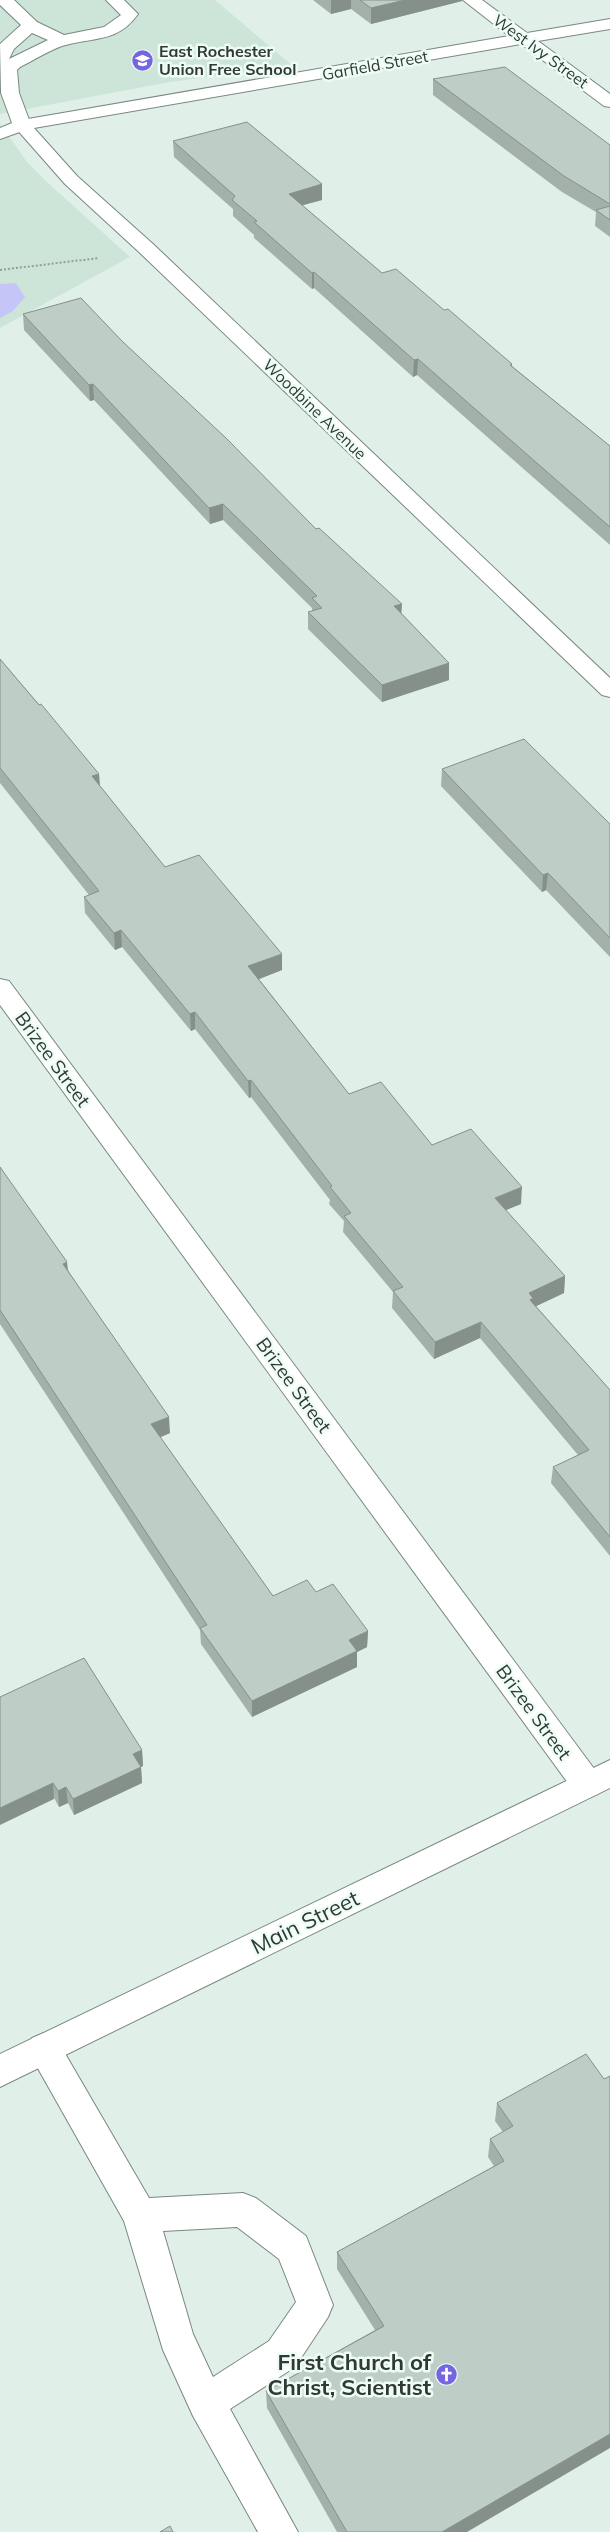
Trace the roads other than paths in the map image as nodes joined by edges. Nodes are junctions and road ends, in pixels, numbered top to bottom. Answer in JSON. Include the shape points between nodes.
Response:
{"nodes":[{"id":1,"x":4,"y":0,"type":"edge"},
{"id":2,"x":114,"y":0,"type":"edge"},
{"id":3,"x":471,"y":0,"type":"edge"},
{"id":4,"x":610,"y":24,"type":"edge"},
{"id":5,"x":31,"y":26,"type":"junction"},
{"id":6,"x":5,"y":37,"type":"edge"},
{"id":7,"x":62,"y":40,"type":"junction"},
{"id":8,"x":526,"y":40,"type":"junction"},
{"id":9,"x":3,"y":64,"type":"edge"},
{"id":10,"x":610,"y":102,"type":"edge"},
{"id":11,"x":0,"y":125,"type":"edge"},
{"id":12,"x":22,"y":125,"type":"junction"},
{"id":13,"x":0,"y":134,"type":"edge"},
{"id":14,"x":610,"y":690,"type":"edge"},
{"id":15,"x":0,"y":987,"type":"edge"},
{"id":16,"x":598,"y":1778,"type":"edge"},
{"id":17,"x":44,"y":2049,"type":"junction"},
{"id":18,"x":0,"y":2071,"type":"edge"},
{"id":19,"x":140,"y":2215,"type":"junction"},
{"id":20,"x":206,"y":2403,"type":"junction"},
{"id":21,"x":279,"y":2532,"type":"edge"}],
"edges":[{"from":1,"to":5,"type":"street"},
{"from":2,"to":7,"type":"street","via":[[130,14],[126,22],[99,34]]},
{"from":3,"to":8,"type":"street","name":"West Ivy Street"},
{"from":4,"to":8,"type":"street","name":"Garfield Street"},
{"from":5,"to":6,"type":"street"},
{"from":5,"to":7,"type":"street"},
{"from":6,"to":9,"type":"street"},
{"from":7,"to":9,"type":"street","via":[[14,63]]},
{"from":8,"to":10,"type":"street","name":"West Ivy Street"},
{"from":8,"to":12,"type":"street","name":"Garfield Street"},
{"from":9,"to":12,"type":"street"},
{"from":11,"to":12,"type":"street"},
{"from":12,"to":13,"type":"street"},
{"from":12,"to":14,"type":"street","name":"Woodbine Avenue","via":[[71,180]]},
{"from":15,"to":16,"type":"street","name":"Brizee Street"},
{"from":16,"to":17,"type":"street","name":"Main Street"},
{"from":17,"to":18,"type":"street","name":"Main Street"},
{"from":17,"to":19,"type":"street"},
{"from":19,"to":20,"type":"street","via":[[176,2337]]},
{"from":19,"to":20,"type":"street","via":[[242,2210],[293,2248],[314,2305],[282,2354]]},
{"from":20,"to":21,"type":"street"}]}
